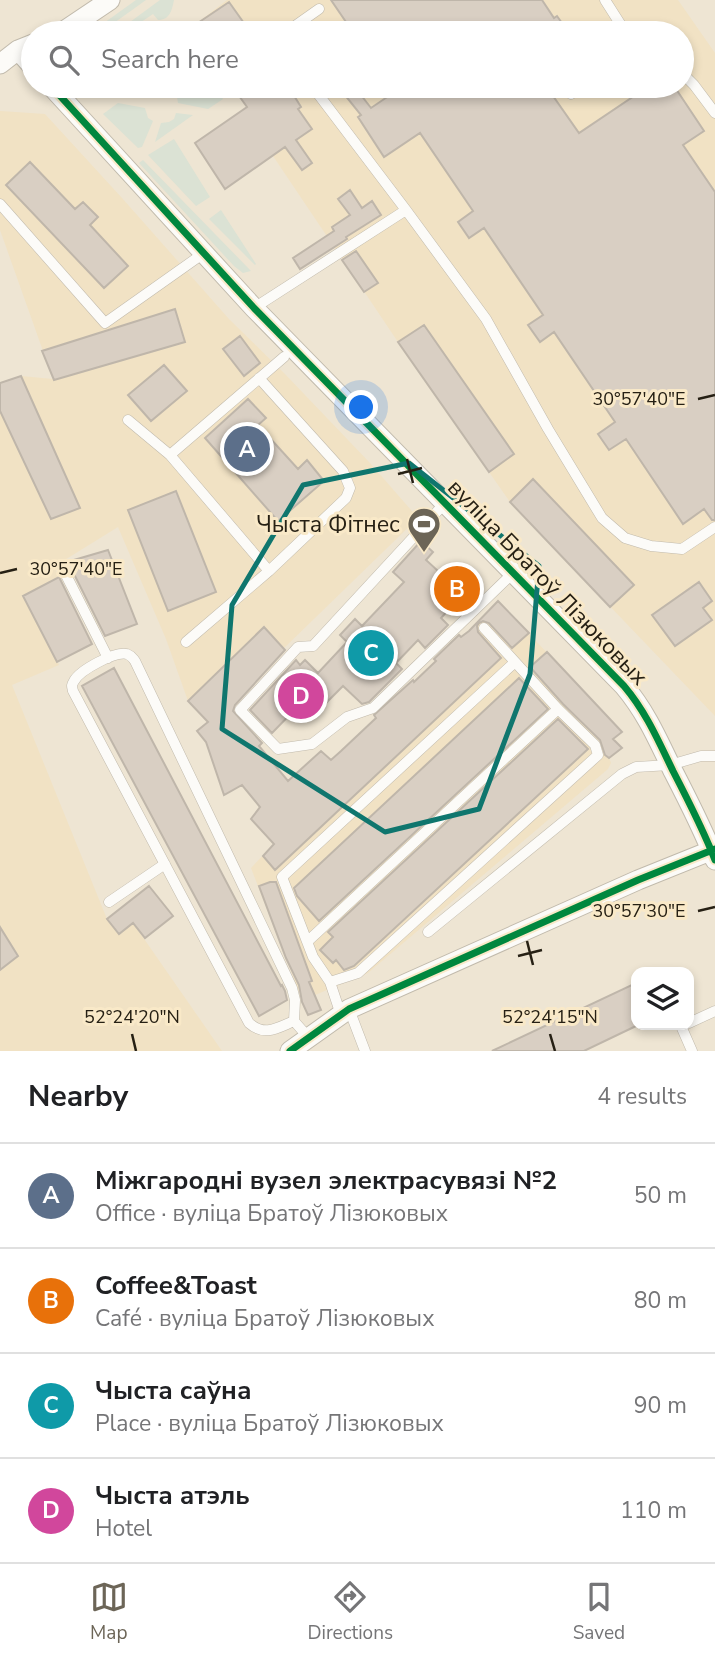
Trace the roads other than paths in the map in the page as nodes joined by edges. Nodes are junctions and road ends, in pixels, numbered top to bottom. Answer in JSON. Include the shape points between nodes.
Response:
{"nodes":[{"id":1,"x":110,"y":0,"type":"edge"},
{"id":2,"x":605,"y":0,"type":"edge"},
{"id":3,"x":319,"y":9,"type":"dead end"},
{"id":4,"x":79,"y":21,"type":"edge"},
{"id":5,"x":302,"y":21,"type":"edge"},
{"id":6,"x":618,"y":21,"type":"edge"},
{"id":7,"x":21,"y":50,"type":"edge"},
{"id":8,"x":0,"y":64,"type":"edge"},
{"id":9,"x":694,"y":85,"type":"edge"},
{"id":10,"x":62,"y":98,"type":"edge"},
{"id":11,"x":321,"y":98,"type":"edge"},
{"id":12,"x":715,"y":113,"type":"edge"},
{"id":13,"x":0,"y":204,"type":"edge"},
{"id":14,"x":406,"y":210,"type":"junction"},
{"id":15,"x":204,"y":253,"type":"junction"},
{"id":16,"x":254,"y":308,"type":"junction"},
{"id":17,"x":284,"y":357,"type":"dead end"},
{"id":18,"x":259,"y":378,"type":"junction"},
{"id":19,"x":128,"y":420,"type":"dead end"},
{"id":20,"x":170,"y":455,"type":"junction"},
{"id":21,"x":445,"y":503,"type":"junction"},
{"id":22,"x":715,"y":527,"type":"edge"},
{"id":23,"x":268,"y":572,"type":"junction"},
{"id":24,"x":65,"y":573,"type":"dead end"},
{"id":25,"x":512,"y":574,"type":"junction"},
{"id":26,"x":484,"y":628,"type":"dead end"},
{"id":27,"x":186,"y":642,"type":"dead end"},
{"id":28,"x":108,"y":658,"type":"junction"},
{"id":29,"x":515,"y":662,"type":"junction"},
{"id":30,"x":558,"y":709,"type":"junction"},
{"id":31,"x":715,"y":755,"type":"edge"},
{"id":32,"x":670,"y":765,"type":"junction"},
{"id":33,"x":714,"y":853,"type":"edge"},
{"id":34,"x":165,"y":864,"type":"junction"},
{"id":35,"x":109,"y":902,"type":"dead end"},
{"id":36,"x":428,"y":932,"type":"dead end"},
{"id":37,"x":308,"y":940,"type":"junction"},
{"id":38,"x":330,"y":982,"type":"junction"},
{"id":39,"x":715,"y":1011,"type":"edge"},
{"id":40,"x":345,"y":1012,"type":"junction"},
{"id":41,"x":294,"y":1021,"type":"junction"},
{"id":42,"x":694,"y":1021,"type":"edge"},
{"id":43,"x":682,"y":1030,"type":"edge"},
{"id":44,"x":307,"y":1037,"type":"junction"},
{"id":45,"x":289,"y":1051,"type":"edge"},
{"id":46,"x":365,"y":1051,"type":"edge"},
{"id":47,"x":692,"y":1051,"type":"edge"}],
"edges":[{"from":1,"to":4,"type":"street"},
{"from":2,"to":6,"type":"lane"},
{"from":3,"to":5,"type":"lane"},
{"from":7,"to":8,"type":"street"},
{"from":9,"to":12,"type":"lane"},
{"from":10,"to":15,"type":"street","name":"вуліца Братоў Лізюковых"},
{"from":11,"to":14,"type":"lane"},
{"from":13,"to":15,"type":"lane","via":[[105,323]]},
{"from":14,"to":16,"type":"lane"},
{"from":14,"to":22,"type":"lane","via":[[486,319],[602,518],[625,538],[651,547],[682,549]]},
{"from":15,"to":16,"type":"street","name":"вуліца Братоў Лізюковых"},
{"from":16,"to":21,"type":"street","name":"вуліца Братоў Лізюковых"},
{"from":17,"to":18,"type":"lane"},
{"from":18,"to":20,"type":"lane"},
{"from":18,"to":23,"type":"lane","via":[[343,471],[350,488],[346,499]]},
{"from":19,"to":20,"type":"lane"},
{"from":20,"to":23,"type":"lane"},
{"from":21,"to":25,"type":"street","name":"вуліца Братоў Лізюковых"},
{"from":21,"to":25,"type":"lane","via":[[313,646],[298,647],[240,710],[278,749],[312,744],[347,717],[373,709]]},
{"from":23,"to":27,"type":"lane"},
{"from":24,"to":28,"type":"lane"},
{"from":25,"to":32,"type":"street","name":"вуліца Братоў Лізюковых","via":[[624,686],[649,721]]},
{"from":26,"to":29,"type":"lane"},
{"from":28,"to":34,"type":"lane","via":[[80,673],[73,691]]},
{"from":28,"to":41,"type":"lane","via":[[124,653],[135,662],[292,988]]},
{"from":29,"to":30,"type":"lane"},
{"from":29,"to":37,"type":"lane","via":[[282,877]]},
{"from":30,"to":37,"type":"lane"},
{"from":30,"to":38,"type":"lane","via":[[594,745],[598,755],[358,973]]},
{"from":31,"to":32,"type":"lane"},
{"from":32,"to":33,"type":"street","name":"вуліца Братоў Лізюковых"},
{"from":32,"to":36,"type":"lane","via":[[636,767],[622,774]]},
{"from":33,"to":40,"type":"street","via":[[638,880]]},
{"from":34,"to":35,"type":"lane"},
{"from":34,"to":41,"type":"lane","via":[[249,1023],[267,1031]]},
{"from":37,"to":38,"type":"lane"},
{"from":38,"to":40,"type":"lane"},
{"from":39,"to":42,"type":"lane"},
{"from":40,"to":44,"type":"street"},
{"from":40,"to":46,"type":"lane"},
{"from":41,"to":44,"type":"lane"},
{"from":43,"to":47,"type":"lane"},
{"from":44,"to":45,"type":"street"}]}
